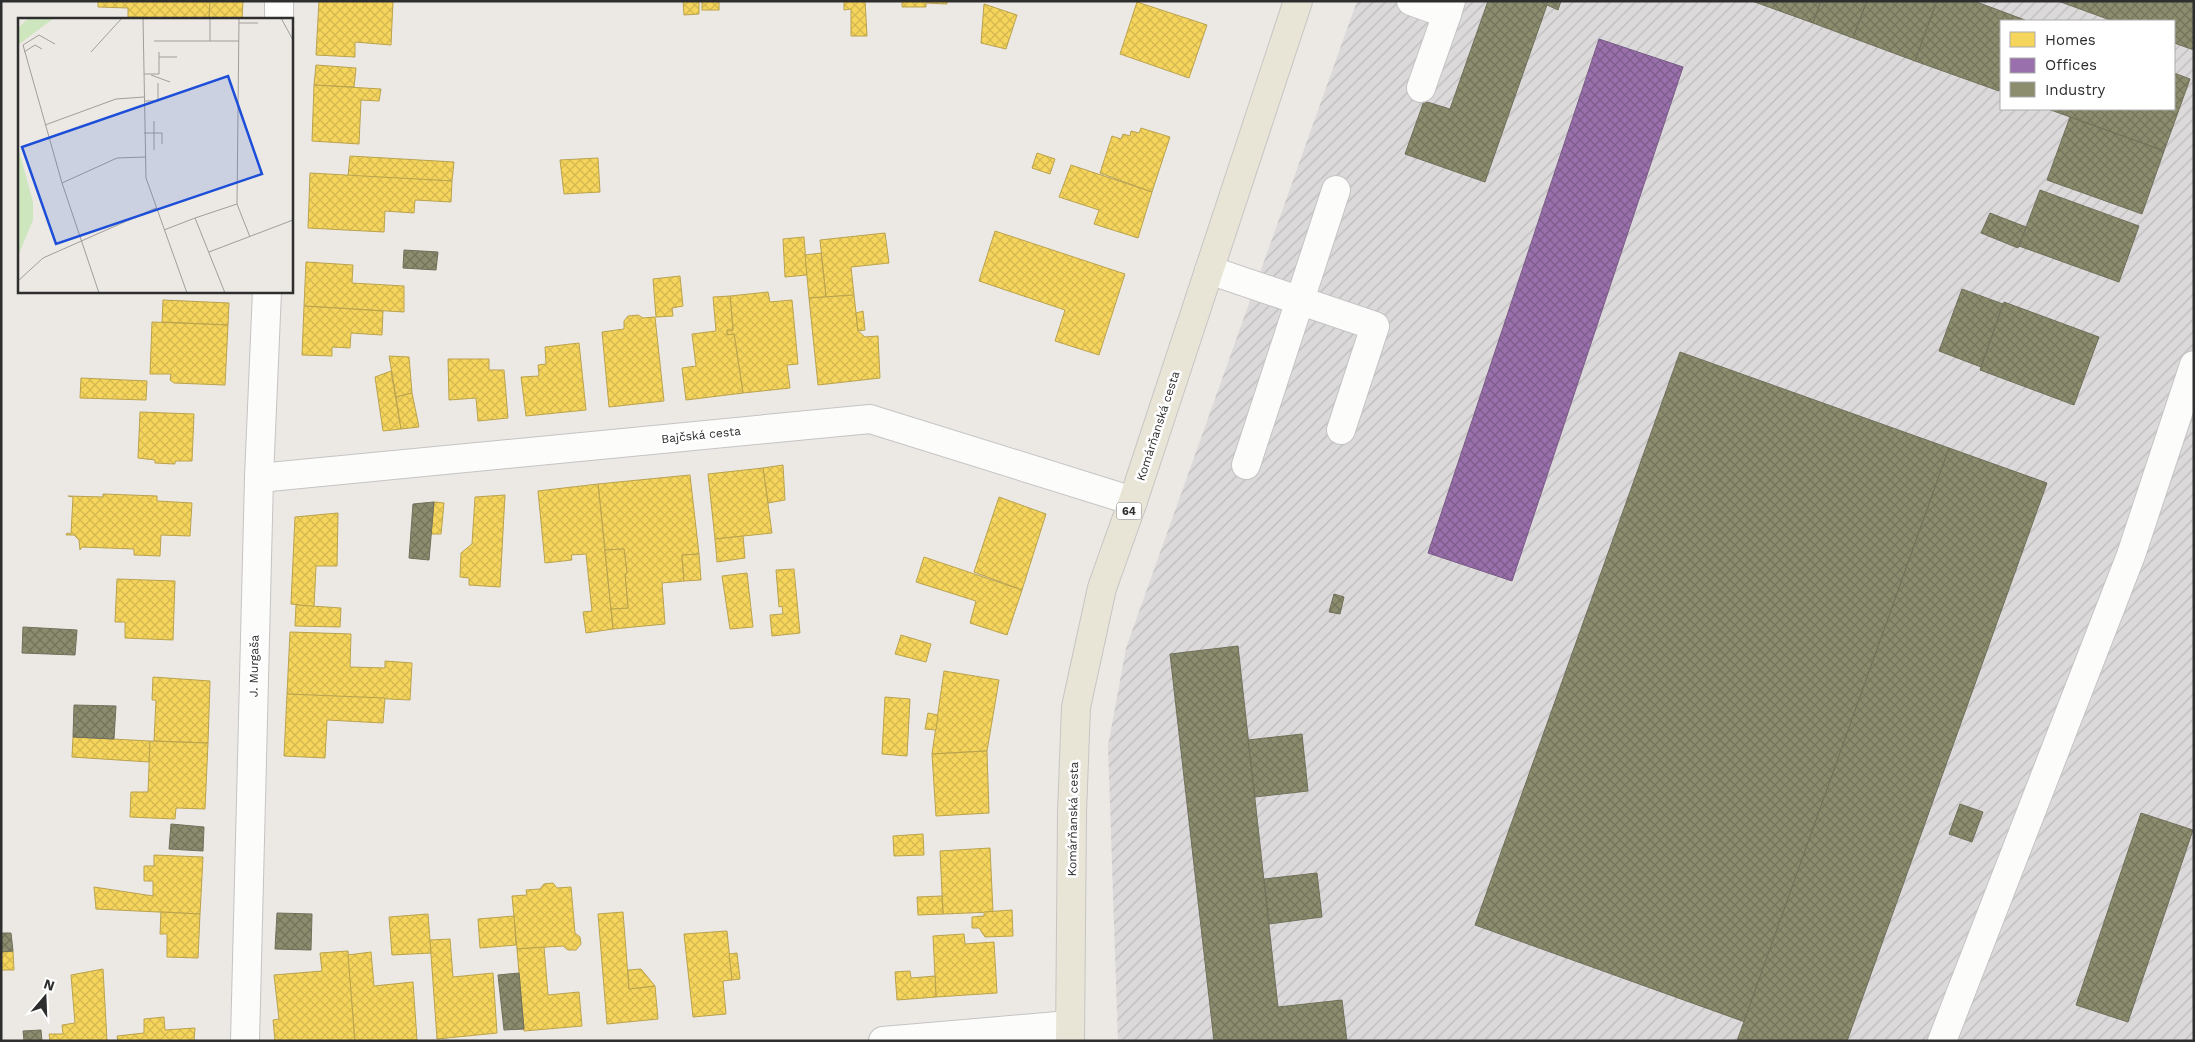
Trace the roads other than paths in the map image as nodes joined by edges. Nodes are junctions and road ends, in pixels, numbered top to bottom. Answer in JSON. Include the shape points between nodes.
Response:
{"nodes":[{"id":1,"x":279,"y":1,"type":"edge"},
{"id":2,"x":1298,"y":1,"type":"edge"},
{"id":3,"x":1411,"y":1,"type":"edge"},
{"id":4,"x":1449,"y":7,"type":"edge"},
{"id":5,"x":278,"y":18,"type":"edge"},
{"id":6,"x":1421,"y":88,"type":"dead end"},
{"id":7,"x":1336,"y":190,"type":"dead end"},
{"id":8,"x":1209,"y":270,"type":"junction"},
{"id":9,"x":267,"y":292,"type":"edge"},
{"id":10,"x":1300,"y":300,"type":"junction"},
{"id":11,"x":2194,"y":365,"type":"edge"},
{"id":12,"x":1341,"y":430,"type":"dead end"},
{"id":13,"x":1246,"y":464,"type":"dead end"},
{"id":14,"x":259,"y":478,"type":"junction"},
{"id":15,"x":1133,"y":501,"type":"junction"},
{"id":16,"x":1070,"y":1033,"type":"edge"},
{"id":17,"x":245,"y":1041,"type":"edge"},
{"id":18,"x":883,"y":1041,"type":"edge"},
{"id":19,"x":1942,"y":1041,"type":"edge"}],
"edges":[{"from":1,"to":5,"type":"street"},
{"from":2,"to":8,"type":"main road","name":"Komárňanská cesta","number":"64"},
{"from":3,"to":4,"type":"street"},
{"from":4,"to":6,"type":"street"},
{"from":7,"to":10,"type":"street"},
{"from":8,"to":10,"type":"street"},
{"from":8,"to":15,"type":"main road","name":"Komárňanská cesta","number":"64"},
{"from":9,"to":14,"type":"street","name":"J. Murgaša"},
{"from":10,"to":12,"type":"street","via":[[1375,326]]},
{"from":10,"to":13,"type":"street"},
{"from":11,"to":19,"type":"street","via":[[2131,555]]},
{"from":14,"to":15,"type":"street","name":"Bajčská cesta","via":[[870,418]]},
{"from":14,"to":17,"type":"street","name":"J. Murgaša"},
{"from":15,"to":16,"type":"main road","name":"Komárňanská cesta","number":"64","via":[[1102,588],[1076,707]]},
{"from":16,"to":18,"type":"street"}]}
